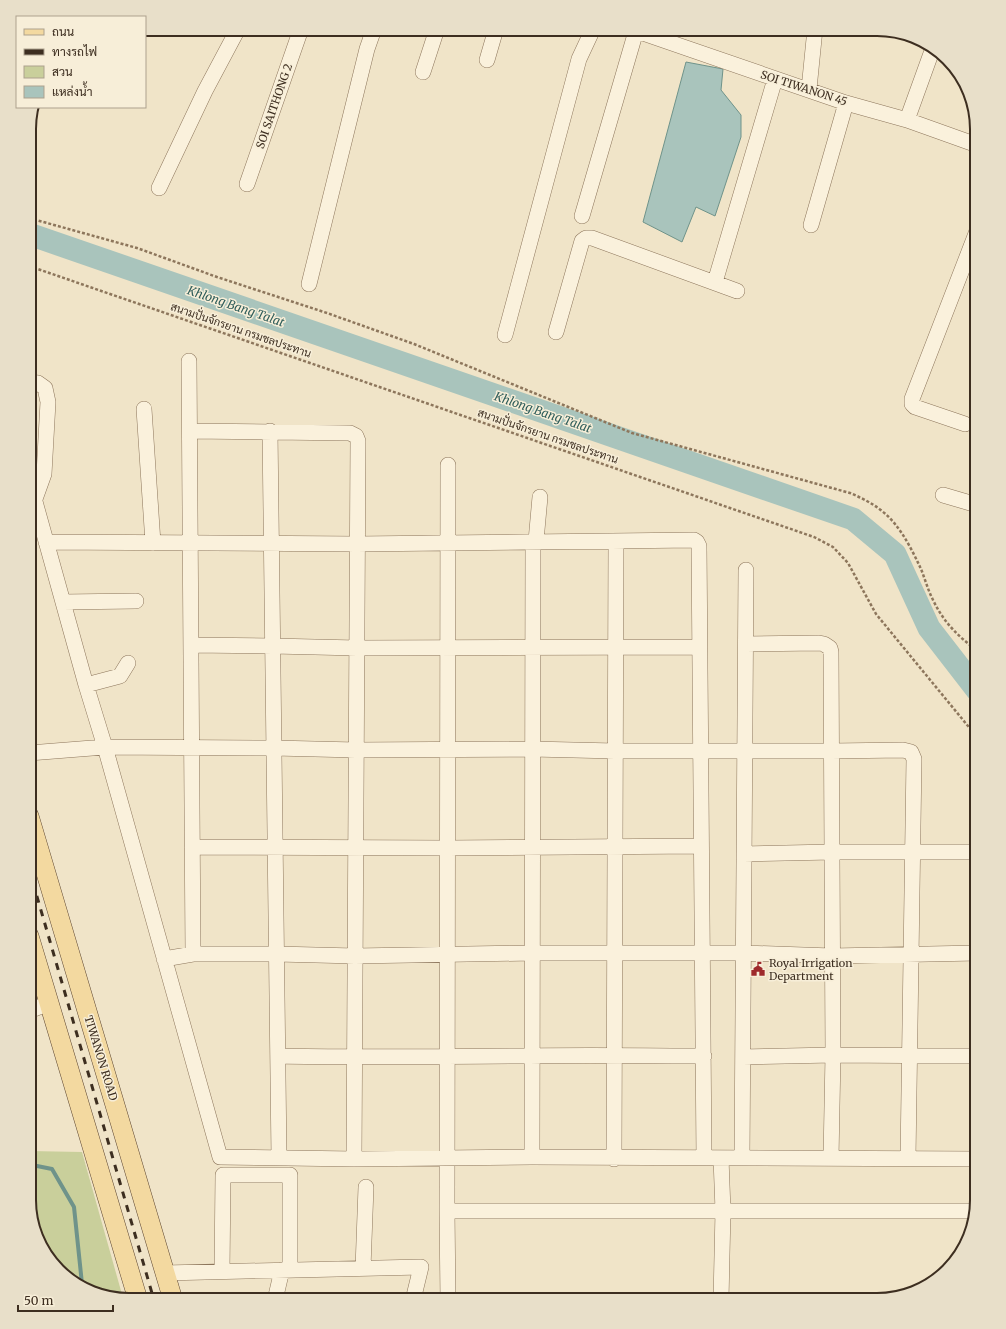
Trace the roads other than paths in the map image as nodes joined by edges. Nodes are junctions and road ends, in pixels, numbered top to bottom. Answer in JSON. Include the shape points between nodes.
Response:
{"nodes":[{"id":1,"x":234,"y":36,"type":"edge"},
{"id":2,"x":299,"y":36,"type":"edge"},
{"id":3,"x":372,"y":36,"type":"edge"},
{"id":4,"x":435,"y":36,"type":"edge"},
{"id":5,"x":494,"y":36,"type":"edge"},
{"id":6,"x":590,"y":36,"type":"edge"},
{"id":7,"x":631,"y":36,"type":"edge"},
{"id":8,"x":650,"y":36,"type":"edge"},
{"id":9,"x":814,"y":36,"type":"edge"},
{"id":10,"x":931,"y":54,"type":"edge"},
{"id":11,"x":487,"y":60,"type":"dead end"},
{"id":12,"x":423,"y":72,"type":"dead end"},
{"id":13,"x":775,"y":79,"type":"junction"},
{"id":14,"x":808,"y":89,"type":"junction"},
{"id":15,"x":846,"y":103,"type":"junction"},
{"id":16,"x":907,"y":120,"type":"junction"},
{"id":17,"x":970,"y":142,"type":"edge"},
{"id":18,"x":247,"y":184,"type":"dead end"},
{"id":19,"x":159,"y":188,"type":"dead end"},
{"id":20,"x":582,"y":216,"type":"dead end"},
{"id":21,"x":811,"y":225,"type":"dead end"},
{"id":22,"x":970,"y":249,"type":"edge"},
{"id":23,"x":715,"y":282,"type":"junction"},
{"id":24,"x":310,"y":284,"type":"dead end"},
{"id":25,"x":737,"y":291,"type":"dead end"},
{"id":26,"x":556,"y":332,"type":"dead end"},
{"id":27,"x":505,"y":335,"type":"dead end"},
{"id":28,"x":189,"y":361,"type":"dead end"},
{"id":29,"x":36,"y":383,"type":"edge"},
{"id":30,"x":144,"y":409,"type":"dead end"},
{"id":31,"x":965,"y":424,"type":"dead end"},
{"id":32,"x":190,"y":431,"type":"junction"},
{"id":33,"x":270,"y":431,"type":"junction"},
{"id":34,"x":448,"y":465,"type":"dead end"},
{"id":35,"x":36,"y":496,"type":"edge"},
{"id":36,"x":943,"y":496,"type":"dead end"},
{"id":37,"x":540,"y":497,"type":"dead end"},
{"id":38,"x":36,"y":503,"type":"edge"},
{"id":39,"x":970,"y":503,"type":"edge"},
{"id":40,"x":535,"y":541,"type":"junction"},
{"id":41,"x":46,"y":542,"type":"junction"},
{"id":42,"x":616,"y":542,"type":"junction"},
{"id":43,"x":153,"y":543,"type":"junction"},
{"id":44,"x":271,"y":543,"type":"junction"},
{"id":45,"x":448,"y":543,"type":"junction"},
{"id":46,"x":191,"y":544,"type":"junction"},
{"id":47,"x":357,"y":544,"type":"junction"},
{"id":48,"x":746,"y":570,"type":"dead end"},
{"id":49,"x":136,"y":601,"type":"dead end"},
{"id":50,"x":62,"y":602,"type":"junction"},
{"id":51,"x":746,"y":644,"type":"junction"},
{"id":52,"x":191,"y":645,"type":"junction"},
{"id":53,"x":273,"y":646,"type":"junction"},
{"id":54,"x":448,"y":647,"type":"junction"},
{"id":55,"x":533,"y":647,"type":"junction"},
{"id":56,"x":700,"y":647,"type":"junction"},
{"id":57,"x":357,"y":648,"type":"junction"},
{"id":58,"x":616,"y":648,"type":"junction"},
{"id":59,"x":128,"y":663,"type":"dead end"},
{"id":60,"x":86,"y":685,"type":"junction"},
{"id":61,"x":105,"y":747,"type":"junction"},
{"id":62,"x":191,"y":747,"type":"junction"},
{"id":63,"x":274,"y":748,"type":"junction"},
{"id":64,"x":532,"y":749,"type":"junction"},
{"id":65,"x":356,"y":750,"type":"junction"},
{"id":66,"x":448,"y":750,"type":"junction"},
{"id":67,"x":700,"y":750,"type":"junction"},
{"id":68,"x":615,"y":751,"type":"junction"},
{"id":69,"x":744,"y":751,"type":"junction"},
{"id":70,"x":832,"y":751,"type":"junction"},
{"id":71,"x":36,"y":752,"type":"edge"},
{"id":72,"x":36,"y":840,"type":"edge"},
{"id":73,"x":275,"y":846,"type":"junction"},
{"id":74,"x":702,"y":846,"type":"junction"},
{"id":75,"x":192,"y":847,"type":"junction"},
{"id":76,"x":532,"y":847,"type":"junction"},
{"id":77,"x":615,"y":847,"type":"junction"},
{"id":78,"x":356,"y":848,"type":"junction"},
{"id":79,"x":448,"y":848,"type":"junction"},
{"id":80,"x":832,"y":852,"type":"junction"},
{"id":81,"x":914,"y":852,"type":"junction"},
{"id":82,"x":970,"y":852,"type":"edge"},
{"id":83,"x":744,"y":854,"type":"junction"},
{"id":84,"x":532,"y":953,"type":"junction"},
{"id":85,"x":702,"y":953,"type":"junction"},
{"id":86,"x":744,"y":953,"type":"junction"},
{"id":87,"x":970,"y":953,"type":"edge"},
{"id":88,"x":193,"y":954,"type":"junction"},
{"id":89,"x":277,"y":954,"type":"junction"},
{"id":90,"x":448,"y":954,"type":"junction"},
{"id":91,"x":615,"y":954,"type":"junction"},
{"id":92,"x":911,"y":955,"type":"junction"},
{"id":93,"x":356,"y":956,"type":"junction"},
{"id":94,"x":832,"y":956,"type":"junction"},
{"id":95,"x":36,"y":959,"type":"edge"},
{"id":96,"x":164,"y":959,"type":"junction"},
{"id":97,"x":49,"y":1002,"type":"junction"},
{"id":98,"x":36,"y":1008,"type":"edge"},
{"id":99,"x":833,"y":1055,"type":"junction"},
{"id":100,"x":909,"y":1055,"type":"junction"},
{"id":101,"x":278,"y":1056,"type":"junction"},
{"id":102,"x":532,"y":1056,"type":"junction"},
{"id":103,"x":704,"y":1056,"type":"junction"},
{"id":104,"x":970,"y":1056,"type":"edge"},
{"id":105,"x":448,"y":1057,"type":"junction"},
{"id":106,"x":614,"y":1057,"type":"junction"},
{"id":107,"x":743,"y":1057,"type":"junction"},
{"id":108,"x":355,"y":1058,"type":"junction"},
{"id":109,"x":279,"y":1157,"type":"junction"},
{"id":110,"x":532,"y":1157,"type":"junction"},
{"id":111,"x":448,"y":1158,"type":"junction"},
{"id":112,"x":614,"y":1158,"type":"junction"},
{"id":113,"x":704,"y":1158,"type":"junction"},
{"id":114,"x":721,"y":1158,"type":"junction"},
{"id":115,"x":742,"y":1158,"type":"junction"},
{"id":116,"x":831,"y":1158,"type":"junction"},
{"id":117,"x":908,"y":1158,"type":"junction"},
{"id":118,"x":354,"y":1159,"type":"junction"},
{"id":119,"x":970,"y":1159,"type":"edge"},
{"id":120,"x":366,"y":1187,"type":"dead end"},
{"id":121,"x":447,"y":1210,"type":"junction"},
{"id":122,"x":723,"y":1211,"type":"junction"},
{"id":123,"x":969,"y":1211,"type":"edge"},
{"id":124,"x":363,"y":1268,"type":"junction"},
{"id":125,"x":286,"y":1270,"type":"junction"},
{"id":126,"x":222,"y":1272,"type":"junction"},
{"id":127,"x":165,"y":1273,"type":"junction"},
{"id":128,"x":136,"y":1293,"type":"edge"},
{"id":129,"x":171,"y":1293,"type":"edge"},
{"id":130,"x":278,"y":1293,"type":"edge"},
{"id":131,"x":415,"y":1293,"type":"edge"},
{"id":132,"x":448,"y":1293,"type":"edge"},
{"id":133,"x":721,"y":1293,"type":"edge"}],
"edges":[{"from":1,"to":19,"type":"street"},
{"from":2,"to":18,"type":"street","name":"SOI SAITHONG 2"},
{"from":3,"to":24,"type":"street"},
{"from":4,"to":12,"type":"street"},
{"from":5,"to":11,"type":"street"},
{"from":6,"to":27,"type":"street","via":[[579,59]]},
{"from":7,"to":20,"type":"street"},
{"from":8,"to":13,"type":"street","name":"SOI TIWANON 45"},
{"from":9,"to":14,"type":"street"},
{"from":10,"to":16,"type":"street"},
{"from":13,"to":14,"type":"street","name":"SOI TIWANON 45"},
{"from":13,"to":23,"type":"street"},
{"from":14,"to":15,"type":"street","name":"SOI TIWANON 45"},
{"from":15,"to":16,"type":"street","name":"SOI TIWANON 45"},
{"from":15,"to":21,"type":"street"},
{"from":16,"to":17,"type":"street","name":"SOI TIWANON 45"},
{"from":22,"to":31,"type":"street","via":[[912,399],[915,407]]},
{"from":23,"to":25,"type":"street"},
{"from":23,"to":26,"type":"street","via":[[586,238],[582,241]]},
{"from":28,"to":32,"type":"street"},
{"from":29,"to":35,"type":"street","via":[[45,388],[48,402],[44,474]]},
{"from":30,"to":43,"type":"street"},
{"from":32,"to":33,"type":"street"},
{"from":32,"to":46,"type":"street"},
{"from":33,"to":44,"type":"street"},
{"from":33,"to":47,"type":"street","via":[[350,433],[356,436]]},
{"from":34,"to":45,"type":"street"},
{"from":36,"to":39,"type":"street"},
{"from":37,"to":40,"type":"street"},
{"from":38,"to":41,"type":"street"},
{"from":40,"to":42,"type":"street"},
{"from":40,"to":45,"type":"street"},
{"from":40,"to":55,"type":"street"},
{"from":41,"to":43,"type":"street"},
{"from":41,"to":50,"type":"street"},
{"from":42,"to":56,"type":"street","via":[[697,542]]},
{"from":42,"to":58,"type":"street"},
{"from":43,"to":46,"type":"street"},
{"from":44,"to":46,"type":"street"},
{"from":44,"to":47,"type":"street"},
{"from":44,"to":53,"type":"street"},
{"from":45,"to":47,"type":"street"},
{"from":45,"to":54,"type":"street"},
{"from":46,"to":52,"type":"street"},
{"from":47,"to":57,"type":"street"},
{"from":48,"to":51,"type":"street"},
{"from":49,"to":50,"type":"street"},
{"from":50,"to":60,"type":"street"},
{"from":51,"to":69,"type":"street"},
{"from":51,"to":70,"type":"street","via":[[819,643],[830,648]]},
{"from":52,"to":53,"type":"street"},
{"from":52,"to":62,"type":"street"},
{"from":53,"to":57,"type":"street"},
{"from":53,"to":63,"type":"street"},
{"from":54,"to":55,"type":"street"},
{"from":54,"to":57,"type":"street"},
{"from":54,"to":66,"type":"street"},
{"from":55,"to":58,"type":"street"},
{"from":55,"to":64,"type":"street"},
{"from":56,"to":58,"type":"street"},
{"from":56,"to":67,"type":"street"},
{"from":57,"to":65,"type":"street"},
{"from":58,"to":68,"type":"street"},
{"from":59,"to":60,"type":"street","via":[[120,676]]},
{"from":60,"to":61,"type":"street"},
{"from":61,"to":62,"type":"street"},
{"from":61,"to":71,"type":"street"},
{"from":61,"to":96,"type":"street"},
{"from":62,"to":63,"type":"street"},
{"from":62,"to":75,"type":"street"},
{"from":63,"to":65,"type":"street"},
{"from":63,"to":73,"type":"street"},
{"from":64,"to":66,"type":"street"},
{"from":64,"to":68,"type":"street"},
{"from":64,"to":76,"type":"street"},
{"from":65,"to":66,"type":"street"},
{"from":65,"to":78,"type":"street"},
{"from":66,"to":79,"type":"street"},
{"from":67,"to":68,"type":"street"},
{"from":67,"to":69,"type":"street"},
{"from":67,"to":74,"type":"street"},
{"from":68,"to":77,"type":"street"},
{"from":69,"to":70,"type":"street"},
{"from":69,"to":83,"type":"street"},
{"from":70,"to":80,"type":"street"},
{"from":70,"to":81,"type":"street","via":[[911,752],[914,759]]},
{"from":72,"to":127,"type":"main road","name":"TIWANON ROAD"},
{"from":73,"to":75,"type":"street"},
{"from":73,"to":78,"type":"street"},
{"from":73,"to":89,"type":"street"},
{"from":74,"to":77,"type":"street"},
{"from":74,"to":85,"type":"street"},
{"from":75,"to":88,"type":"street"},
{"from":76,"to":77,"type":"street"},
{"from":76,"to":79,"type":"street"},
{"from":76,"to":84,"type":"street"},
{"from":77,"to":91,"type":"street"},
{"from":78,"to":79,"type":"street"},
{"from":78,"to":93,"type":"street"},
{"from":79,"to":90,"type":"street"},
{"from":80,"to":81,"type":"street"},
{"from":80,"to":83,"type":"street"},
{"from":80,"to":94,"type":"street"},
{"from":81,"to":82,"type":"street"},
{"from":81,"to":92,"type":"street"},
{"from":83,"to":86,"type":"street"},
{"from":84,"to":90,"type":"street"},
{"from":84,"to":91,"type":"street"},
{"from":84,"to":102,"type":"street"},
{"from":85,"to":86,"type":"street"},
{"from":85,"to":91,"type":"street"},
{"from":85,"to":103,"type":"street"},
{"from":86,"to":94,"type":"street"},
{"from":86,"to":107,"type":"street"},
{"from":87,"to":92,"type":"street"},
{"from":88,"to":89,"type":"street"},
{"from":88,"to":96,"type":"street"},
{"from":89,"to":93,"type":"street"},
{"from":89,"to":101,"type":"street"},
{"from":90,"to":93,"type":"street"},
{"from":90,"to":105,"type":"street"},
{"from":91,"to":106,"type":"street"},
{"from":92,"to":94,"type":"street"},
{"from":92,"to":100,"type":"street"},
{"from":93,"to":108,"type":"street"},
{"from":94,"to":99,"type":"street"},
{"from":95,"to":97,"type":"main road"},
{"from":96,"to":109,"type":"street","via":[[220,1157]]},
{"from":97,"to":98,"type":"street"},
{"from":97,"to":128,"type":"main road"},
{"from":99,"to":100,"type":"street"},
{"from":99,"to":107,"type":"street"},
{"from":99,"to":116,"type":"street"},
{"from":100,"to":104,"type":"street"},
{"from":100,"to":117,"type":"street"},
{"from":101,"to":108,"type":"street"},
{"from":101,"to":109,"type":"street"},
{"from":102,"to":105,"type":"street"},
{"from":102,"to":106,"type":"street"},
{"from":102,"to":110,"type":"street"},
{"from":103,"to":106,"type":"street"},
{"from":103,"to":113,"type":"street"},
{"from":105,"to":108,"type":"street"},
{"from":105,"to":111,"type":"street"},
{"from":106,"to":112,"type":"street"},
{"from":107,"to":115,"type":"street"},
{"from":108,"to":118,"type":"street"},
{"from":109,"to":118,"type":"street"},
{"from":110,"to":111,"type":"street"},
{"from":110,"to":112,"type":"street"},
{"from":111,"to":118,"type":"street"},
{"from":111,"to":121,"type":"street"},
{"from":112,"to":113,"type":"street"},
{"from":113,"to":114,"type":"street"},
{"from":114,"to":115,"type":"street"},
{"from":114,"to":122,"type":"street"},
{"from":115,"to":116,"type":"street"},
{"from":116,"to":117,"type":"street"},
{"from":117,"to":119,"type":"street"},
{"from":120,"to":124,"type":"street"},
{"from":121,"to":122,"type":"street"},
{"from":121,"to":132,"type":"street"},
{"from":122,"to":123,"type":"street"},
{"from":122,"to":133,"type":"street"},
{"from":124,"to":125,"type":"street"},
{"from":124,"to":131,"type":"street","via":[[421,1267]]},
{"from":125,"to":126,"type":"street"},
{"from":125,"to":126,"type":"street","via":[[290,1175],[223,1175]]},
{"from":125,"to":130,"type":"street"},
{"from":126,"to":127,"type":"street"},
{"from":127,"to":129,"type":"main road","name":"TIWANON ROAD"}]}
